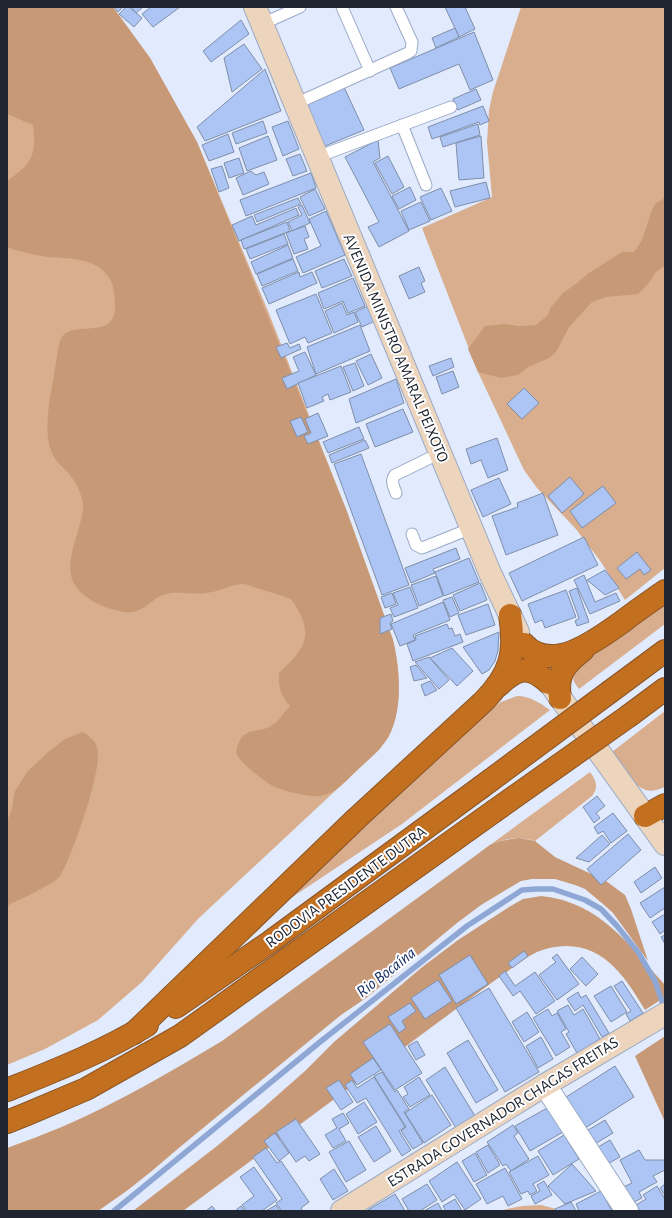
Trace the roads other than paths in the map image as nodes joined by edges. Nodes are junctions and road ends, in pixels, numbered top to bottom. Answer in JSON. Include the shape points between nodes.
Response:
{"nodes":[{"id":1,"x":300,"y":7,"type":"edge"},
{"id":2,"x":342,"y":7,"type":"edge"},
{"id":3,"x":396,"y":7,"type":"edge"},
{"id":4,"x":258,"y":15,"type":"edge"},
{"id":5,"x":370,"y":71,"type":"junction"},
{"id":6,"x":295,"y":104,"type":"junction"},
{"id":7,"x":451,"y":107,"type":"dead end"},
{"id":8,"x":402,"y":125,"type":"junction"},
{"id":9,"x":317,"y":157,"type":"junction"},
{"id":10,"x":426,"y":185,"type":"dead end"},
{"id":11,"x":440,"y":453,"type":"junction"},
{"id":12,"x":396,"y":493,"type":"dead end"},
{"id":13,"x":472,"y":528,"type":"junction"},
{"id":14,"x":412,"y":534,"type":"dead end"},
{"id":15,"x":665,"y":591,"type":"edge"},
{"id":16,"x":510,"y":615,"type":"junction"},
{"id":17,"x":597,"y":639,"type":"junction"},
{"id":18,"x":524,"y":644,"type":"junction"},
{"id":19,"x":665,"y":651,"type":"edge"},
{"id":20,"x":497,"y":687,"type":"junction"},
{"id":21,"x":665,"y":689,"type":"edge"},
{"id":22,"x":554,"y":690,"type":"junction"},
{"id":23,"x":665,"y":805,"type":"edge"},
{"id":24,"x":645,"y":816,"type":"junction"},
{"id":25,"x":665,"y":844,"type":"edge"},
{"id":26,"x":665,"y":1014,"type":"edge"},
{"id":27,"x":134,"y":1033,"type":"junction"},
{"id":28,"x":545,"y":1085,"type":"junction"},
{"id":29,"x":7,"y":1090,"type":"edge"},
{"id":30,"x":7,"y":1122,"type":"edge"},
{"id":31,"x":342,"y":1211,"type":"edge"},
{"id":32,"x":627,"y":1211,"type":"edge"}],
"edges":[{"from":1,"to":4,"type":"lane"},
{"from":2,"to":5,"type":"lane"},
{"from":3,"to":5,"type":"lane","via":[[412,42],[412,48],[408,53]]},
{"from":4,"to":6,"type":"main road","name":"AVENIDA MINISTRO AMARAL PEIXOTO"},
{"from":5,"to":6,"type":"lane"},
{"from":6,"to":9,"type":"main road","name":"AVENIDA MINISTRO AMARAL PEIXOTO"},
{"from":7,"to":8,"type":"lane"},
{"from":8,"to":9,"type":"lane"},
{"from":8,"to":10,"type":"lane"},
{"from":9,"to":11,"type":"main road","name":"AVENIDA MINISTRO AMARAL PEIXOTO"},
{"from":11,"to":12,"type":"lane","via":[[395,475],[392,482]]},
{"from":11,"to":13,"type":"main road","name":"AVENIDA MINISTRO AMARAL PEIXOTO"},
{"from":13,"to":14,"type":"lane","via":[[422,548],[416,545]]},
{"from":13,"to":16,"type":"main road","name":"AVENIDA MINISTRO AMARAL PEIXOTO"},
{"from":15,"to":17,"type":"highway"},
{"from":16,"to":18,"type":"main road","name":"AVENIDA MINISTRO AMARAL PEIXOTO"},
{"from":16,"to":20,"type":"highway","via":[[513,640],[511,655],[504,676]]},
{"from":17,"to":18,"type":"highway","via":[[583,648],[558,655],[542,654]]},
{"from":17,"to":22,"type":"highway","via":[[573,658],[563,670]]},
{"from":18,"to":22,"type":"main road","name":"AVENIDA MINISTRO AMARAL PEIXOTO"},
{"from":19,"to":27,"type":"highway","name":"RODOVIA PRESIDENTE DUTRA","bridge":true,"via":[[270,942]]},
{"from":20,"to":22,"type":"highway","via":[[511,674],[524,670],[536,673]]},
{"from":20,"to":27,"type":"highway"},
{"from":21,"to":30,"type":"highway","name":"RODOVIA PRESIDENTE DUTRA","bridge":true,"via":[[180,1036],[86,1089]]},
{"from":22,"to":24,"type":"main road"},
{"from":23,"to":24,"type":"highway"},
{"from":24,"to":25,"type":"main road"},
{"from":26,"to":28,"type":"main road","name":"ESTRADA GOVERNADOR CHAGAS FREITAS"},
{"from":27,"to":29,"type":"highway","name":"RODOVIA PRESIDENTE DUTRA","via":[[67,1066]]},
{"from":28,"to":31,"type":"main road","name":"ESTRADA GOVERNADOR CHAGAS FREITAS"},
{"from":28,"to":32,"type":"street"}]}
